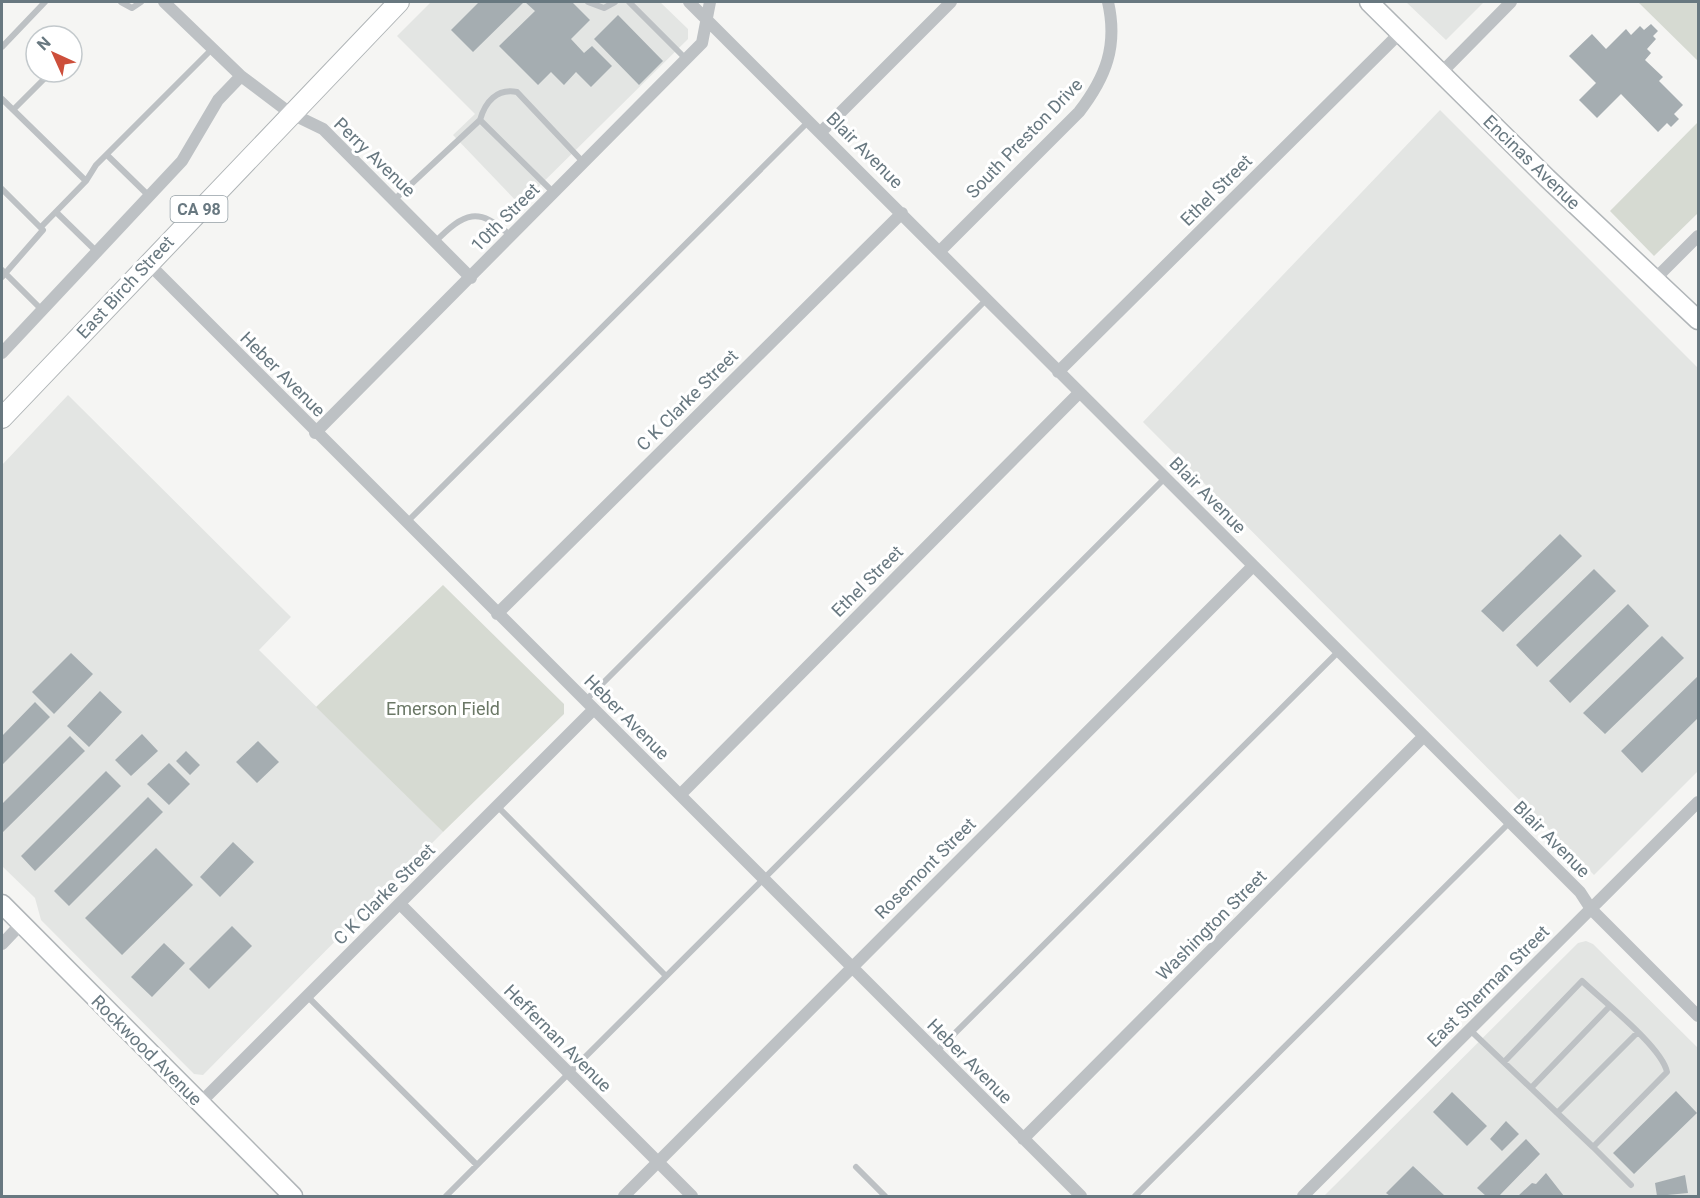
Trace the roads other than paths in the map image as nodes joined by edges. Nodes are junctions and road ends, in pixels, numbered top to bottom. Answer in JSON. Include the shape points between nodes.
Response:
{"nodes":[{"id":1,"x":45,"y":2,"type":"edge"},
{"id":2,"x":122,"y":2,"type":"edge"},
{"id":3,"x":141,"y":2,"type":"edge"},
{"id":4,"x":164,"y":2,"type":"edge"},
{"id":5,"x":399,"y":2,"type":"edge"},
{"id":6,"x":588,"y":2,"type":"edge"},
{"id":7,"x":615,"y":2,"type":"edge"},
{"id":8,"x":628,"y":2,"type":"edge"},
{"id":9,"x":690,"y":2,"type":"edge"},
{"id":10,"x":710,"y":2,"type":"edge"},
{"id":11,"x":951,"y":2,"type":"edge"},
{"id":12,"x":1108,"y":2,"type":"edge"},
{"id":13,"x":1369,"y":2,"type":"edge"},
{"id":14,"x":1511,"y":2,"type":"edge"},
{"id":15,"x":707,"y":19,"type":"junction"},
{"id":16,"x":1400,"y":33,"type":"junction"},
{"id":17,"x":2,"y":47,"type":"edge"},
{"id":18,"x":212,"y":49,"type":"junction"},
{"id":19,"x":686,"y":59,"type":"junction"},
{"id":20,"x":1441,"y":73,"type":"junction"},
{"id":21,"x":241,"y":76,"type":"junction"},
{"id":22,"x":39,"y":84,"type":"edge"},
{"id":23,"x":2,"y":99,"type":"edge"},
{"id":24,"x":13,"y":110,"type":"junction"},
{"id":25,"x":290,"y":113,"type":"junction"},
{"id":26,"x":480,"y":120,"type":"junction"},
{"id":27,"x":810,"y":120,"type":"junction"},
{"id":28,"x":821,"y":132,"type":"junction"},
{"id":29,"x":107,"y":154,"type":"junction"},
{"id":30,"x":584,"y":163,"type":"junction"},
{"id":31,"x":86,"y":181,"type":"junction"},
{"id":32,"x":2,"y":189,"type":"edge"},
{"id":33,"x":554,"y":193,"type":"junction"},
{"id":34,"x":150,"y":196,"type":"junction"},
{"id":35,"x":393,"y":200,"type":"junction"},
{"id":36,"x":56,"y":212,"type":"junction"},
{"id":37,"x":902,"y":213,"type":"junction"},
{"id":38,"x":41,"y":227,"type":"junction"},
{"id":39,"x":1698,"y":236,"type":"edge"},
{"id":40,"x":512,"y":237,"type":"junction"},
{"id":41,"x":435,"y":242,"type":"junction"},
{"id":42,"x":97,"y":252,"type":"junction"},
{"id":43,"x":940,"y":252,"type":"junction"},
{"id":44,"x":148,"y":263,"type":"junction"},
{"id":45,"x":3,"y":274,"type":"edge"},
{"id":46,"x":471,"y":278,"type":"junction"},
{"id":47,"x":1656,"y":278,"type":"junction"},
{"id":48,"x":987,"y":299,"type":"junction"},
{"id":49,"x":42,"y":309,"type":"junction"},
{"id":50,"x":1698,"y":320,"type":"edge"},
{"id":51,"x":2,"y":352,"type":"edge"},
{"id":52,"x":1058,"y":372,"type":"junction"},
{"id":53,"x":1079,"y":393,"type":"junction"},
{"id":54,"x":2,"y":418,"type":"edge"},
{"id":55,"x":315,"y":433,"type":"junction"},
{"id":56,"x":1165,"y":478,"type":"junction"},
{"id":57,"x":406,"y":523,"type":"junction"},
{"id":58,"x":1253,"y":566,"type":"junction"},
{"id":59,"x":497,"y":614,"type":"junction"},
{"id":60,"x":1339,"y":651,"type":"junction"},
{"id":61,"x":590,"y":705,"type":"junction"},
{"id":62,"x":1424,"y":736,"type":"junction"},
{"id":63,"x":680,"y":795,"type":"junction"},
{"id":64,"x":1698,"y":802,"type":"edge"},
{"id":65,"x":497,"y":806,"type":"junction"},
{"id":66,"x":1510,"y":822,"type":"junction"},
{"id":67,"x":764,"y":879,"type":"junction"},
{"id":68,"x":2,"y":904,"type":"edge"},
{"id":69,"x":400,"y":904,"type":"junction"},
{"id":70,"x":1591,"y":909,"type":"junction"},
{"id":71,"x":21,"y":924,"type":"junction"},
{"id":72,"x":2,"y":944,"type":"edge"},
{"id":73,"x":851,"y":968,"type":"junction"},
{"id":74,"x":666,"y":976,"type":"junction"},
{"id":75,"x":307,"y":996,"type":"junction"},
{"id":76,"x":1610,"y":1007,"type":"junction"},
{"id":77,"x":1698,"y":1016,"type":"edge"},
{"id":78,"x":1470,"y":1030,"type":"junction"},
{"id":79,"x":1637,"y":1033,"type":"junction"},
{"id":80,"x":936,"y":1052,"type":"junction"},
{"id":81,"x":1504,"y":1062,"type":"junction"},
{"id":82,"x":569,"y":1074,"type":"junction"},
{"id":83,"x":1531,"y":1089,"type":"junction"},
{"id":84,"x":200,"y":1102,"type":"junction"},
{"id":85,"x":1557,"y":1113,"type":"junction"},
{"id":86,"x":1023,"y":1139,"type":"junction"},
{"id":87,"x":1593,"y":1147,"type":"junction"},
{"id":88,"x":658,"y":1163,"type":"junction"},
{"id":89,"x":477,"y":1166,"type":"junction"},
{"id":90,"x":856,"y":1167,"type":"dead end"},
{"id":91,"x":1630,"y":1185,"type":"dead end"},
{"id":92,"x":292,"y":1197,"type":"edge"},
{"id":93,"x":446,"y":1197,"type":"edge"},
{"id":94,"x":624,"y":1197,"type":"edge"},
{"id":95,"x":692,"y":1197,"type":"edge"},
{"id":96,"x":885,"y":1197,"type":"edge"},
{"id":97,"x":1082,"y":1197,"type":"edge"},
{"id":98,"x":1135,"y":1197,"type":"edge"},
{"id":99,"x":1303,"y":1197,"type":"edge"}],
"edges":[{"from":1,"to":17,"type":"lane"},
{"from":2,"to":3,"type":"lane","via":[[132,8]]},
{"from":4,"to":18,"type":"street","name":"Perry Avenue"},
{"from":5,"to":25,"type":"main road","name":"East Birch Street","number":"CA 98"},
{"from":6,"to":7,"type":"lane","via":[[604,8]]},
{"from":8,"to":19,"type":"lane"},
{"from":9,"to":15,"type":"street","name":"Blair Avenue"},
{"from":10,"to":15,"type":"street","name":"10th Street"},
{"from":11,"to":28,"type":"street"},
{"from":12,"to":43,"type":"street","name":"South Preston Drive","via":[[1112,35],[1098,88]]},
{"from":13,"to":16,"type":"street","name":"Encinas Avenue"},
{"from":14,"to":20,"type":"street"},
{"from":15,"to":19,"type":"street","name":"10th Street","via":[[702,42]]},
{"from":15,"to":27,"type":"street","name":"Blair Avenue"},
{"from":16,"to":20,"type":"street","name":"Encinas Avenue"},
{"from":16,"to":52,"type":"street","name":"Ethel Street"},
{"from":18,"to":21,"type":"street","name":"Perry Avenue"},
{"from":18,"to":29,"type":"lane"},
{"from":19,"to":30,"type":"street","name":"10th Street"},
{"from":20,"to":47,"type":"street","name":"Encinas Avenue"},
{"from":21,"to":25,"type":"street","name":"Perry Avenue"},
{"from":21,"to":34,"type":"street","via":[[218,100],[182,161]]},
{"from":22,"to":24,"type":"lane"},
{"from":23,"to":24,"type":"lane"},
{"from":24,"to":31,"type":"lane"},
{"from":25,"to":35,"type":"street","name":"Perry Avenue","via":[[323,129]]},
{"from":25,"to":44,"type":"main road","name":"East Birch Street","number":"CA 98"},
{"from":26,"to":30,"type":"lane","via":[[493,96],[507,90],[517,92]]},
{"from":26,"to":33,"type":"lane"},
{"from":26,"to":35,"type":"lane"},
{"from":27,"to":28,"type":"street","name":"Blair Avenue"},
{"from":27,"to":57,"type":"lane"},
{"from":28,"to":37,"type":"street","name":"Blair Avenue"},
{"from":29,"to":31,"type":"lane"},
{"from":29,"to":34,"type":"lane"},
{"from":30,"to":33,"type":"street","name":"10th Street"},
{"from":31,"to":36,"type":"lane"},
{"from":32,"to":38,"type":"lane"},
{"from":33,"to":40,"type":"street","name":"10th Street"},
{"from":34,"to":42,"type":"street"},
{"from":35,"to":41,"type":"street","name":"Perry Avenue"},
{"from":36,"to":38,"type":"lane"},
{"from":36,"to":42,"type":"lane"},
{"from":37,"to":43,"type":"street","name":"Blair Avenue"},
{"from":37,"to":59,"type":"street","name":"C K Clarke Street"},
{"from":38,"to":45,"type":"lane","via":[[43,233]]},
{"from":39,"to":47,"type":"street"},
{"from":40,"to":41,"type":"lane","via":[[486,217],[472,216],[461,219]]},
{"from":40,"to":46,"type":"street","name":"10th Street"},
{"from":41,"to":46,"type":"street","name":"Perry Avenue"},
{"from":42,"to":49,"type":"street"},
{"from":43,"to":48,"type":"street","name":"Blair Avenue"},
{"from":44,"to":54,"type":"main road","name":"East Birch Street","number":"CA 98"},
{"from":44,"to":55,"type":"street","name":"Heber Avenue"},
{"from":45,"to":49,"type":"lane"},
{"from":46,"to":55,"type":"street","name":"10th Street"},
{"from":47,"to":50,"type":"street","name":"Encinas Avenue"},
{"from":48,"to":52,"type":"street","name":"Blair Avenue"},
{"from":48,"to":61,"type":"lane"},
{"from":49,"to":51,"type":"street"},
{"from":52,"to":53,"type":"street","name":"Blair Avenue"},
{"from":53,"to":56,"type":"street","name":"Blair Avenue"},
{"from":53,"to":63,"type":"street","name":"Ethel Street"},
{"from":55,"to":57,"type":"street","name":"Heber Avenue"},
{"from":56,"to":58,"type":"street","name":"Blair Avenue"},
{"from":56,"to":67,"type":"lane"},
{"from":57,"to":59,"type":"street","name":"Heber Avenue"},
{"from":58,"to":60,"type":"street","name":"Blair Avenue"},
{"from":58,"to":73,"type":"street","name":"Rosemont Street"},
{"from":59,"to":61,"type":"street","name":"Heber Avenue"},
{"from":60,"to":62,"type":"street","name":"Blair Avenue"},
{"from":60,"to":80,"type":"lane"},
{"from":61,"to":63,"type":"street","name":"Heber Avenue"},
{"from":61,"to":65,"type":"street","name":"C K Clarke Street"},
{"from":62,"to":66,"type":"street","name":"Blair Avenue"},
{"from":62,"to":86,"type":"street","name":"Washington Street"},
{"from":63,"to":67,"type":"street","name":"Heber Avenue"},
{"from":64,"to":70,"type":"street","name":"East Sherman Street"},
{"from":65,"to":69,"type":"street","name":"C K Clarke Street"},
{"from":65,"to":74,"type":"lane"},
{"from":66,"to":70,"type":"street","name":"Blair Avenue","via":[[1580,892]]},
{"from":66,"to":98,"type":"lane"},
{"from":67,"to":73,"type":"street","name":"Heber Avenue"},
{"from":67,"to":74,"type":"lane"},
{"from":68,"to":71,"type":"street","name":"Rockwood Avenue"},
{"from":69,"to":75,"type":"street","name":"C K Clarke Street"},
{"from":69,"to":82,"type":"street","name":"Heffernan Avenue"},
{"from":70,"to":77,"type":"street","name":"Blair Avenue"},
{"from":70,"to":78,"type":"street","name":"East Sherman Street"},
{"from":71,"to":72,"type":"street"},
{"from":71,"to":84,"type":"street","name":"Rockwood Avenue"},
{"from":73,"to":80,"type":"street","name":"Heber Avenue"},
{"from":73,"to":88,"type":"street","name":"Rosemont Street"},
{"from":74,"to":82,"type":"lane"},
{"from":75,"to":84,"type":"street","name":"C K Clarke Street"},
{"from":75,"to":89,"type":"lane"},
{"from":76,"to":79,"type":"lane"},
{"from":76,"to":81,"type":"lane","via":[[1582,981]]},
{"from":76,"to":83,"type":"lane"},
{"from":78,"to":81,"type":"lane"},
{"from":78,"to":99,"type":"street","name":"East Sherman Street"},
{"from":79,"to":85,"type":"lane"},
{"from":79,"to":87,"type":"lane","via":[[1664,1061],[1666,1072]]},
{"from":80,"to":86,"type":"street","name":"Heber Avenue"},
{"from":81,"to":83,"type":"lane"},
{"from":82,"to":88,"type":"street","name":"Heffernan Avenue"},
{"from":82,"to":89,"type":"lane"},
{"from":83,"to":85,"type":"lane"},
{"from":84,"to":92,"type":"street","name":"Rockwood Avenue"},
{"from":85,"to":87,"type":"lane"},
{"from":86,"to":97,"type":"street","name":"Heber Avenue"},
{"from":87,"to":91,"type":"lane"},
{"from":88,"to":94,"type":"street","name":"Rosemont Street"},
{"from":88,"to":95,"type":"street","name":"Heffernan Avenue"},
{"from":89,"to":93,"type":"lane"},
{"from":90,"to":96,"type":"lane"}]}
